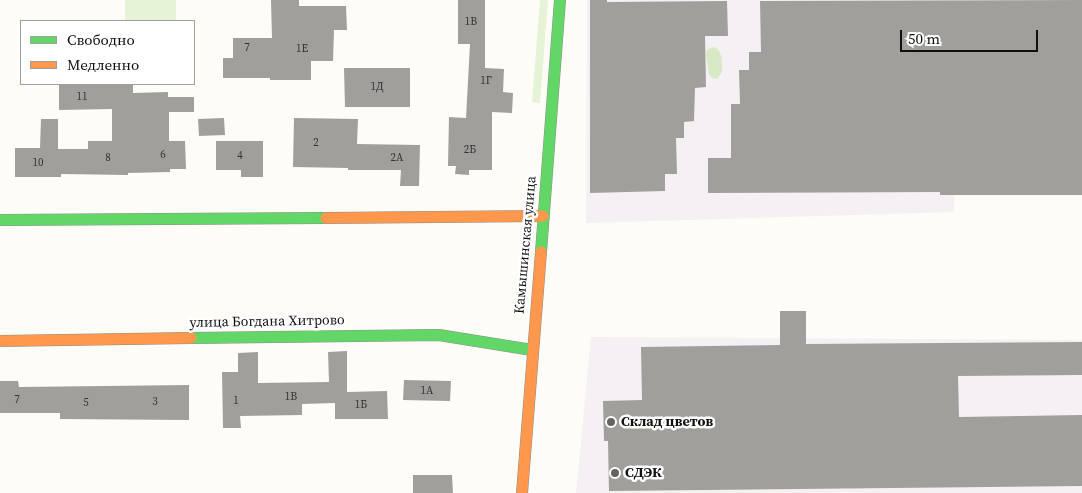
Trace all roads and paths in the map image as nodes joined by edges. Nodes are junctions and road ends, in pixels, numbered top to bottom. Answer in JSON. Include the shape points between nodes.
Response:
{"nodes":[{"id":1,"x":560,"y":0,"type":"edge"},
{"id":2,"x":543,"y":216,"type":"junction"},
{"id":3,"x":0,"y":220,"type":"edge"},
{"id":4,"x":0,"y":341,"type":"edge"},
{"id":5,"x":532,"y":350,"type":"junction"},
{"id":6,"x":522,"y":493,"type":"edge"}],
"edges":[{"from":1,"to":2,"type":"street","name":"Камышинская улица"},
{"from":2,"to":3,"type":"street"},
{"from":2,"to":5,"type":"street","name":"Камышинская улица"},
{"from":4,"to":5,"type":"street","name":"улица Богдана Хитрово","via":[[439,335]]},
{"from":5,"to":6,"type":"street","name":"Камышинская улица"}]}
